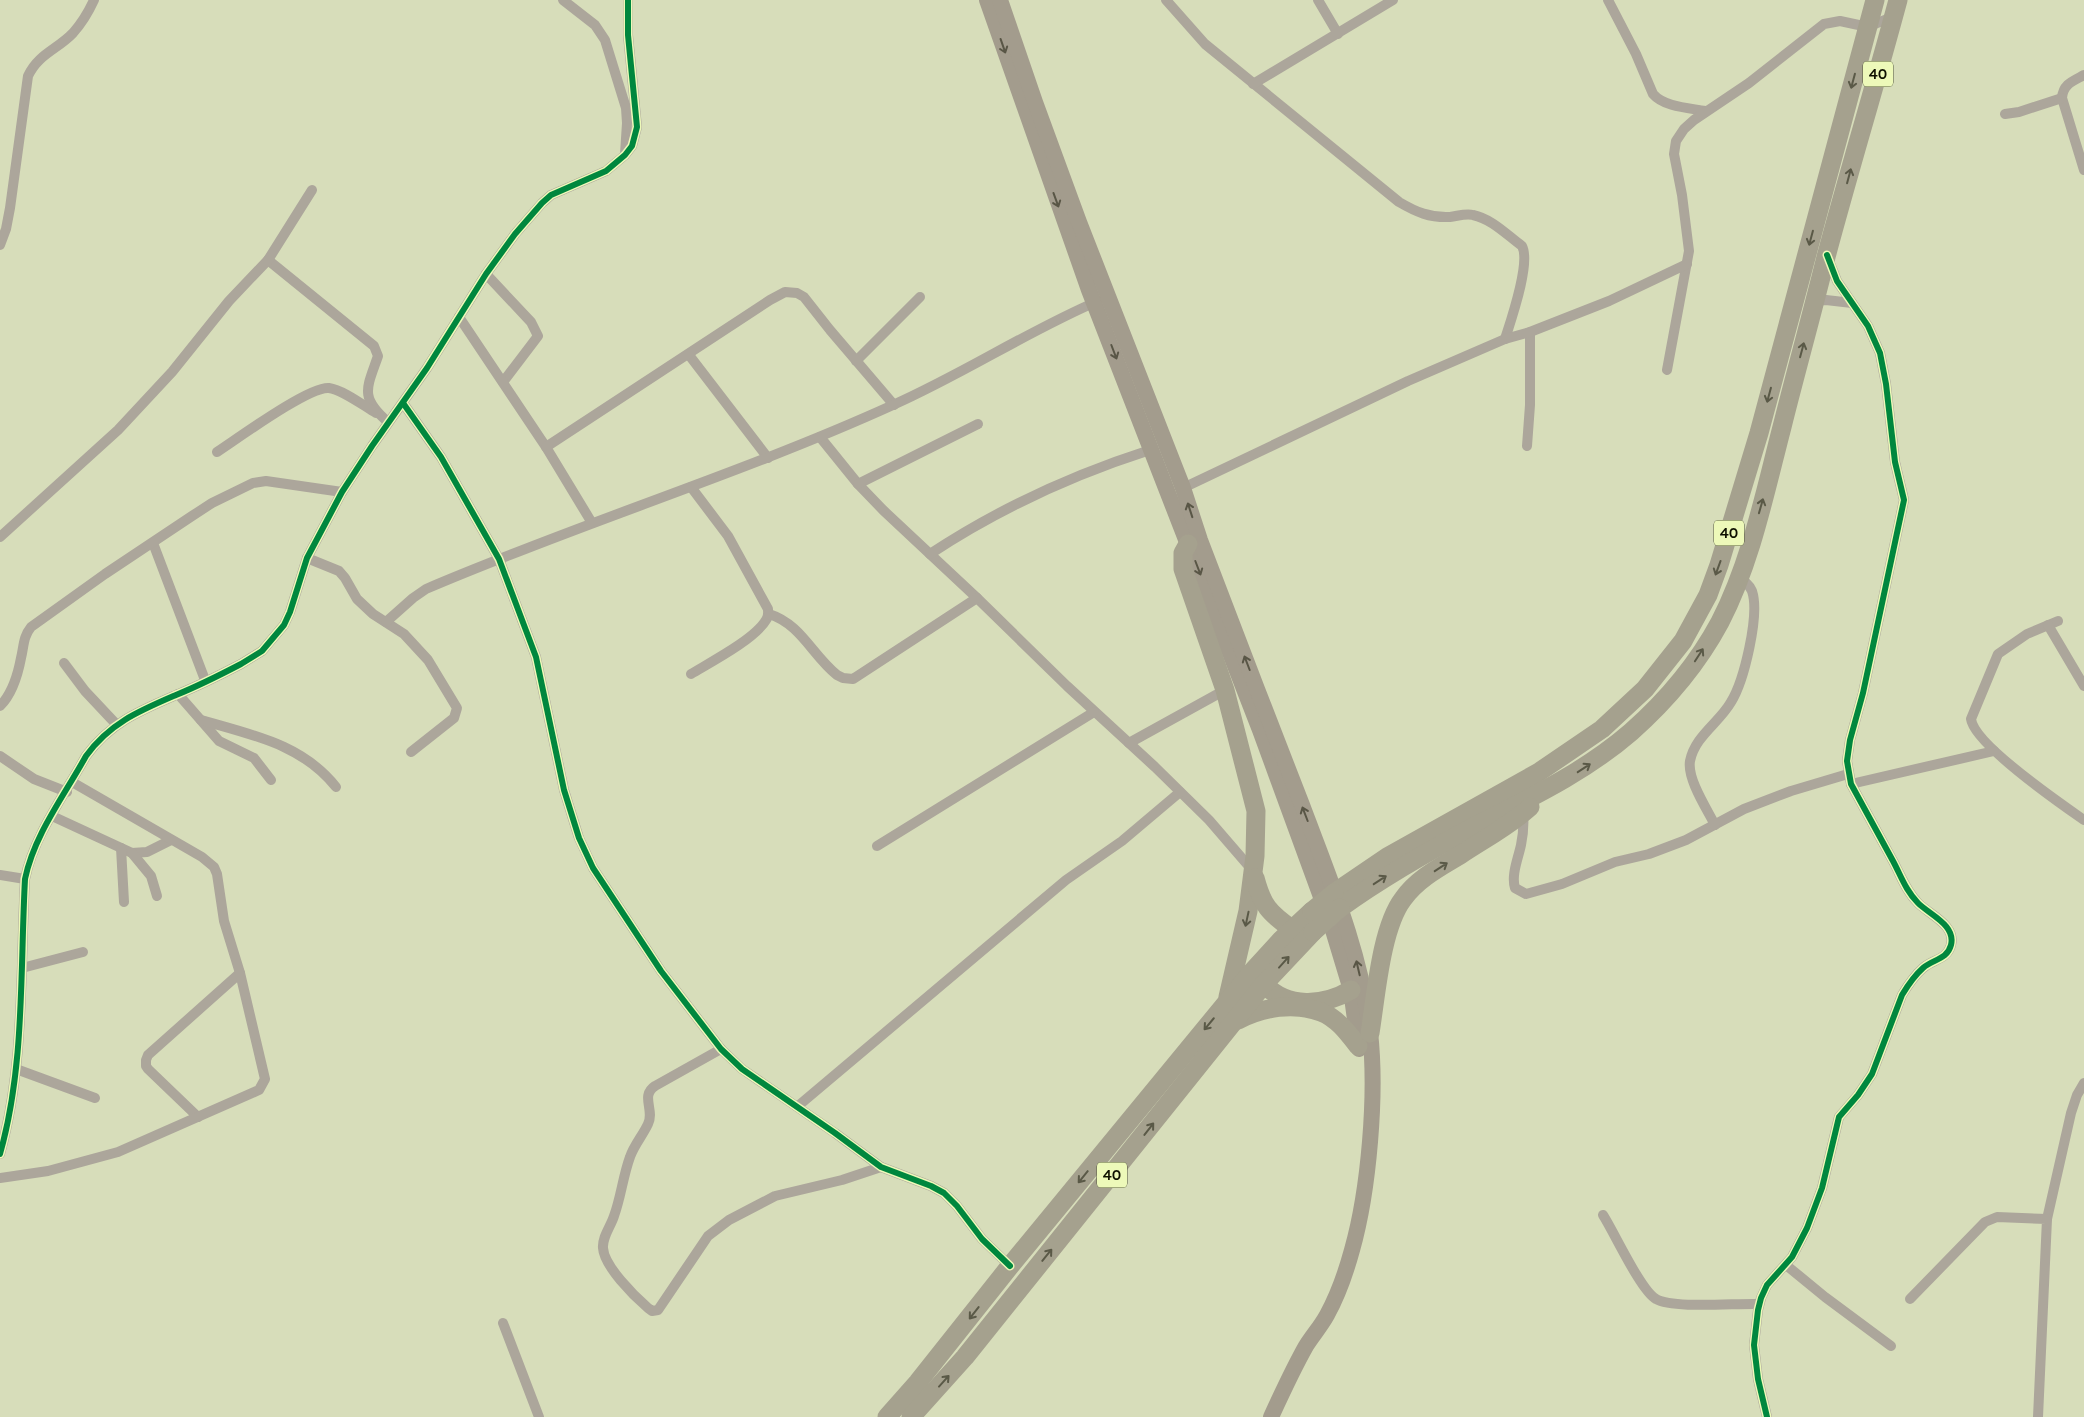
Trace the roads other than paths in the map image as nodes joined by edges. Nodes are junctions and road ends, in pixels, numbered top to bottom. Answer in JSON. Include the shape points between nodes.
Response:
{"nodes":[{"id":1,"x":94,"y":0,"type":"edge"},
{"id":2,"x":563,"y":0,"type":"edge"},
{"id":3,"x":628,"y":0,"type":"edge"},
{"id":4,"x":987,"y":0,"type":"edge"},
{"id":5,"x":1000,"y":0,"type":"edge"},
{"id":6,"x":1166,"y":0,"type":"edge"},
{"id":7,"x":1318,"y":0,"type":"edge"},
{"id":8,"x":1393,"y":0,"type":"edge"},
{"id":9,"x":1608,"y":0,"type":"edge"},
{"id":10,"x":1875,"y":0,"type":"edge"},
{"id":11,"x":1896,"y":8,"type":"edge"},
{"id":12,"x":1868,"y":27,"type":"junction"},
{"id":13,"x":1338,"y":34,"type":"junction"},
{"id":14,"x":2084,"y":75,"type":"edge"},
{"id":15,"x":1253,"y":84,"type":"junction"},
{"id":16,"x":2062,"y":98,"type":"junction"},
{"id":17,"x":1705,"y":111,"type":"junction"},
{"id":18,"x":2006,"y":114,"type":"dead end"},
{"id":19,"x":625,"y":155,"type":"junction"},
{"id":20,"x":2084,"y":170,"type":"edge"},
{"id":21,"x":312,"y":190,"type":"dead end"},
{"id":22,"x":0,"y":245,"type":"edge"},
{"id":23,"x":1827,"y":255,"type":"junction"},
{"id":24,"x":268,"y":260,"type":"junction"},
{"id":25,"x":1687,"y":264,"type":"junction"},
{"id":26,"x":486,"y":274,"type":"junction"},
{"id":27,"x":920,"y":297,"type":"dead end"},
{"id":28,"x":1101,"y":299,"type":"junction"},
{"id":29,"x":1815,"y":301,"type":"junction"},
{"id":30,"x":1852,"y":303,"type":"junction"},
{"id":31,"x":459,"y":317,"type":"junction"},
{"id":32,"x":1530,"y":332,"type":"junction"},
{"id":33,"x":1505,"y":339,"type":"junction"},
{"id":34,"x":689,"y":355,"type":"junction"},
{"id":35,"x":856,"y":361,"type":"junction"},
{"id":36,"x":1667,"y":370,"type":"dead end"},
{"id":37,"x":503,"y":382,"type":"junction"},
{"id":38,"x":403,"y":403,"type":"junction"},
{"id":39,"x":894,"y":405,"type":"junction"},
{"id":40,"x":380,"y":414,"type":"junction"},
{"id":41,"x":388,"y":422,"type":"junction"},
{"id":42,"x":978,"y":424,"type":"dead end"},
{"id":43,"x":820,"y":437,"type":"junction"},
{"id":44,"x":1527,"y":446,"type":"dead end"},
{"id":45,"x":546,"y":447,"type":"junction"},
{"id":46,"x":1150,"y":450,"type":"junction"},
{"id":47,"x":216,"y":452,"type":"dead end"},
{"id":48,"x":768,"y":458,"type":"junction"},
{"id":49,"x":1750,"y":460,"type":"junction"},
{"id":50,"x":1773,"y":465,"type":"junction"},
{"id":51,"x":858,"y":484,"type":"junction"},
{"id":52,"x":691,"y":487,"type":"junction"},
{"id":53,"x":1182,"y":488,"type":"junction"},
{"id":54,"x":342,"y":492,"type":"junction"},
{"id":55,"x":592,"y":523,"type":"junction"},
{"id":56,"x":0,"y":537,"type":"edge"},
{"id":57,"x":1194,"y":542,"type":"junction"},
{"id":58,"x":153,"y":543,"type":"junction"},
{"id":59,"x":930,"y":554,"type":"junction"},
{"id":60,"x":307,"y":558,"type":"junction"},
{"id":61,"x":500,"y":559,"type":"junction"},
{"id":62,"x":1739,"y":578,"type":"junction"},
{"id":63,"x":977,"y":598,"type":"junction"},
{"id":64,"x":769,"y":614,"type":"junction"},
{"id":65,"x":386,"y":622,"type":"junction"},
{"id":66,"x":64,"y":663,"type":"dead end"},
{"id":67,"x":691,"y":674,"type":"dead end"},
{"id":68,"x":205,"y":680,"type":"junction"},
{"id":69,"x":2084,"y":686,"type":"edge"},
{"id":70,"x":1225,"y":690,"type":"junction"},
{"id":71,"x":178,"y":694,"type":"junction"},
{"id":72,"x":0,"y":706,"type":"edge"},
{"id":73,"x":1094,"y":712,"type":"junction"},
{"id":74,"x":201,"y":720,"type":"junction"},
{"id":75,"x":116,"y":724,"type":"junction"},
{"id":76,"x":1129,"y":743,"type":"junction"},
{"id":77,"x":1994,"y":751,"type":"junction"},
{"id":78,"x":411,"y":752,"type":"dead end"},
{"id":79,"x":0,"y":756,"type":"edge"},
{"id":80,"x":1848,"y":774,"type":"junction"},
{"id":81,"x":271,"y":780,"type":"dead end"},
{"id":82,"x":1851,"y":784,"type":"junction"},
{"id":83,"x":1553,"y":786,"type":"junction"},
{"id":84,"x":69,"y":787,"type":"junction"},
{"id":85,"x":336,"y":787,"type":"dead end"},
{"id":86,"x":1180,"y":792,"type":"junction"},
{"id":87,"x":1523,"y":814,"type":"junction"},
{"id":88,"x":52,"y":816,"type":"junction"},
{"id":89,"x":2084,"y":820,"type":"edge"},
{"id":90,"x":1716,"y":825,"type":"junction"},
{"id":91,"x":171,"y":840,"type":"junction"},
{"id":92,"x":877,"y":846,"type":"dead end"},
{"id":93,"x":121,"y":848,"type":"junction"},
{"id":94,"x":132,"y":853,"type":"junction"},
{"id":95,"x":1253,"y":871,"type":"junction"},
{"id":96,"x":0,"y":875,"type":"edge"},
{"id":97,"x":26,"y":879,"type":"junction"},
{"id":98,"x":157,"y":896,"type":"dead end"},
{"id":99,"x":1337,"y":901,"type":"junction"},
{"id":100,"x":124,"y":902,"type":"dead end"},
{"id":101,"x":1292,"y":929,"type":"junction"},
{"id":102,"x":84,"y":952,"type":"dead end"},
{"id":103,"x":22,"y":968,"type":"junction"},
{"id":104,"x":240,"y":973,"type":"junction"},
{"id":105,"x":1264,"y":984,"type":"junction"},
{"id":106,"x":1351,"y":990,"type":"junction"},
{"id":107,"x":1227,"y":1003,"type":"junction"},
{"id":108,"x":1233,"y":1023,"type":"junction"},
{"id":109,"x":1364,"y":1039,"type":"junction"},
{"id":110,"x":721,"y":1049,"type":"junction"},
{"id":111,"x":16,"y":1069,"type":"junction"},
{"id":112,"x":2084,"y":1083,"type":"edge"},
{"id":113,"x":95,"y":1098,"type":"dead end"},
{"id":114,"x":798,"y":1106,"type":"junction"},
{"id":115,"x":198,"y":1117,"type":"junction"},
{"id":116,"x":0,"y":1154,"type":"edge"},
{"id":117,"x":881,"y":1167,"type":"junction"},
{"id":118,"x":0,"y":1178,"type":"edge"},
{"id":119,"x":1602,"y":1215,"type":"dead end"},
{"id":120,"x":2047,"y":1218,"type":"junction"},
{"id":121,"x":1786,"y":1264,"type":"junction"},
{"id":122,"x":1010,"y":1266,"type":"junction"},
{"id":123,"x":1910,"y":1299,"type":"dead end"},
{"id":124,"x":1759,"y":1304,"type":"junction"},
{"id":125,"x":503,"y":1323,"type":"dead end"},
{"id":126,"x":950,"y":1343,"type":"junction"},
{"id":127,"x":1891,"y":1346,"type":"dead end"},
{"id":128,"x":965,"y":1357,"type":"junction"},
{"id":129,"x":539,"y":1417,"type":"edge"},
{"id":130,"x":887,"y":1417,"type":"edge"},
{"id":131,"x":911,"y":1417,"type":"edge"},
{"id":132,"x":1271,"y":1417,"type":"edge"},
{"id":133,"x":1767,"y":1417,"type":"edge"},
{"id":134,"x":2038,"y":1417,"type":"edge"}],
"edges":[{"from":1,"to":22,"type":"street","via":[[73,33],[39,59],[28,76],[10,208]]},
{"from":2,"to":19,"type":"street","via":[[595,25],[605,40],[626,108]]},
{"from":3,"to":19,"type":"street","via":[[637,127],[632,146]]},
{"from":4,"to":28,"type":"main road","one_way":true},
{"from":5,"to":28,"type":"main road"},
{"from":6,"to":15,"type":"street","via":[[1205,44]]},
{"from":7,"to":13,"type":"street"},
{"from":8,"to":13,"type":"street"},
{"from":9,"to":17,"type":"street","via":[[1652,94],[1667,103]]},
{"from":10,"to":12,"type":"highway","number":"40"},
{"from":11,"to":12,"type":"street"},
{"from":23,"to":11,"type":"highway","number":"40","one_way":true},
{"from":12,"to":17,"type":"street","via":[[1840,21],[1824,24],[1749,83]]},
{"from":12,"to":49,"type":"highway","number":"40","one_way":true},
{"from":13,"to":15,"type":"street"},
{"from":14,"to":16,"type":"street","via":[[2067,84]]},
{"from":15,"to":33,"type":"street","via":[[1399,202],[1419,214],[1432,217],[1476,215],[1522,246],[1526,259]]},
{"from":16,"to":18,"type":"street"},
{"from":16,"to":20,"type":"street"},
{"from":17,"to":25,"type":"street","via":[[1684,129],[1676,141],[1674,154],[1687,230]]},
{"from":19,"to":26,"type":"street","via":[[606,171],[551,195],[515,234]]},
{"from":21,"to":24,"type":"street"},
{"from":23,"to":29,"type":"highway","number":"40"},
{"from":23,"to":30,"type":"street","via":[[1837,281]]},
{"from":24,"to":40,"type":"street","via":[[374,346],[378,356],[367,393]]},
{"from":24,"to":56,"type":"street","via":[[129,419]]},
{"from":25,"to":32,"type":"street","via":[[1609,301]]},
{"from":25,"to":36,"type":"street"},
{"from":26,"to":31,"type":"street"},
{"from":26,"to":37,"type":"street","via":[[531,322],[538,336]]},
{"from":27,"to":35,"type":"street"},
{"from":28,"to":39,"type":"street"},
{"from":28,"to":46,"type":"main road","one_way":true},
{"from":28,"to":53,"type":"main road"},
{"from":29,"to":30,"type":"street"},
{"from":50,"to":29,"type":"highway","number":"40","one_way":true},
{"from":30,"to":80,"type":"street","via":[[1868,326],[1880,353],[1895,462],[1904,500],[1898,539],[1850,740]]},
{"from":31,"to":37,"type":"street"},
{"from":31,"to":38,"type":"street"},
{"from":32,"to":33,"type":"street"},
{"from":32,"to":44,"type":"street"},
{"from":33,"to":53,"type":"street"},
{"from":34,"to":35,"type":"street","via":[[770,300],[791,292],[804,297]]},
{"from":34,"to":45,"type":"street"},
{"from":34,"to":48,"type":"street"},
{"from":35,"to":39,"type":"street"},
{"from":37,"to":45,"type":"street"},
{"from":38,"to":41,"type":"street"},
{"from":38,"to":61,"type":"street","via":[[441,457]]},
{"from":39,"to":43,"type":"street"},
{"from":40,"to":41,"type":"street"},
{"from":40,"to":47,"type":"street","via":[[336,390],[321,389],[294,402]]},
{"from":41,"to":54,"type":"street"},
{"from":42,"to":51,"type":"street"},
{"from":43,"to":48,"type":"street"},
{"from":43,"to":51,"type":"street"},
{"from":45,"to":55,"type":"street"},
{"from":46,"to":57,"type":"main road"},
{"from":46,"to":59,"type":"street","via":[[1102,465],[1043,490]]},
{"from":48,"to":52,"type":"street"},
{"from":49,"to":50,"type":"highway"},
{"from":49,"to":99,"type":"highway","number":"40","one_way":true,"via":[[1720,565],[1708,595],[1683,641],[1645,689],[1602,729],[1557,761],[1387,857]]},
{"from":62,"to":50,"type":"highway","number":"40","one_way":true},
{"from":51,"to":59,"type":"street"},
{"from":52,"to":55,"type":"street"},
{"from":52,"to":64,"type":"street","via":[[728,536]]},
{"from":57,"to":53,"type":"main road","one_way":true},
{"from":54,"to":58,"type":"street","via":[[266,481],[253,483],[212,503]]},
{"from":54,"to":60,"type":"street"},
{"from":55,"to":61,"type":"street"},
{"from":57,"to":70,"type":"highway","via":[[1183,553],[1183,569]]},
{"from":57,"to":106,"type":"main road","one_way":true,"via":[[1332,927]]},
{"from":109,"to":57,"type":"main road","one_way":true,"via":[[1356,959],[1323,860]]},
{"from":58,"to":68,"type":"street"},
{"from":58,"to":72,"type":"street","via":[[31,627],[24,637],[22,658],[12,690]]},
{"from":59,"to":63,"type":"street"},
{"from":60,"to":65,"type":"street","via":[[339,571],[357,599]]},
{"from":60,"to":68,"type":"street","via":[[290,612],[277,634],[254,656]]},
{"from":61,"to":65,"type":"street","via":[[426,589]]},
{"from":61,"to":110,"type":"street","via":[[536,657],[564,790],[584,850],[661,971]]},
{"from":83,"to":62,"type":"highway","number":"40","one_way":true,"via":[[1610,749],[1672,690],[1698,658]]},
{"from":62,"to":90,"type":"street","via":[[1751,589],[1754,602],[1744,675],[1730,704],[1708,729],[1690,762],[1698,792]]},
{"from":63,"to":64,"type":"street","via":[[853,679],[842,678],[824,663],[797,630]]},
{"from":63,"to":73,"type":"street"},
{"from":64,"to":67,"type":"street","via":[[756,632]]},
{"from":65,"to":78,"type":"street","via":[[404,634],[428,660],[457,708],[454,718]]},
{"from":66,"to":75,"type":"street"},
{"from":68,"to":71,"type":"street"},
{"from":69,"to":77,"type":"street","via":[[2053,623],[2027,634],[2003,650],[1998,654],[1971,719],[1971,725]]},
{"from":70,"to":76,"type":"street"},
{"from":70,"to":95,"type":"highway","via":[[1256,811]]},
{"from":71,"to":74,"type":"street"},
{"from":71,"to":75,"type":"street"},
{"from":73,"to":76,"type":"street"},
{"from":73,"to":92,"type":"street"},
{"from":74,"to":81,"type":"street","via":[[219,741],[254,758]]},
{"from":74,"to":85,"type":"street","via":[[284,746],[312,762]]},
{"from":75,"to":84,"type":"street","via":[[94,745]]},
{"from":76,"to":86,"type":"street"},
{"from":77,"to":82,"type":"street"},
{"from":77,"to":89,"type":"street"},
{"from":79,"to":84,"type":"street","via":[[34,779]]},
{"from":80,"to":82,"type":"street"},
{"from":80,"to":90,"type":"street","via":[[1752,806]]},
{"from":82,"to":121,"type":"street","via":[[1900,878],[1918,903],[1948,928],[1952,943],[1946,956],[1924,968],[1902,995],[1872,1074],[1839,1117],[1818,1201],[1796,1250]]},
{"from":83,"to":87,"type":"highway"},
{"from":99,"to":83,"type":"highway","number":"40","one_way":true},
{"from":84,"to":88,"type":"street"},
{"from":84,"to":91,"type":"street"},
{"from":86,"to":95,"type":"street"},
{"from":86,"to":114,"type":"street","via":[[1108,851],[1066,880]]},
{"from":87,"to":90,"type":"street","via":[[1522,843],[1513,881],[1515,888],[1526,894],[1562,884],[1615,862],[1650,854]]},
{"from":109,"to":87,"type":"highway","one_way":true,"via":[[1393,916],[1402,900],[1425,877]]},
{"from":88,"to":93,"type":"street"},
{"from":88,"to":97,"type":"street","via":[[34,850]]},
{"from":91,"to":94,"type":"street","via":[[147,852]]},
{"from":91,"to":104,"type":"street","via":[[214,867],[224,922]]},
{"from":93,"to":94,"type":"street"},
{"from":93,"to":100,"type":"street"},
{"from":94,"to":98,"type":"street","via":[[152,876]]},
{"from":95,"to":101,"type":"highway","via":[[1267,909]]},
{"from":95,"to":107,"type":"highway","one_way":true,"via":[[1248,911]]},
{"from":96,"to":97,"type":"street"},
{"from":97,"to":103,"type":"street"},
{"from":99,"to":101,"type":"highway","number":"40","bridge":true,"via":[[1312,911]]},
{"from":105,"to":99,"type":"highway","number":"40","one_way":true,"bridge":true},
{"from":101,"to":107,"type":"highway","number":"40"},
{"from":102,"to":103,"type":"street"},
{"from":103,"to":111,"type":"street"},
{"from":104,"to":115,"type":"street","via":[[264,1083],[259,1090]]},
{"from":104,"to":115,"type":"street","via":[[146,1060],[148,1069]]},
{"from":105,"to":106,"type":"highway","via":[[1276,996],[1305,1002],[1325,1002]]},
{"from":105,"to":108,"type":"highway","number":"40"},
{"from":106,"to":109,"type":"main road"},
{"from":107,"to":122,"type":"highway","number":"40","one_way":true},
{"from":108,"to":109,"type":"highway","via":[[1261,1009],[1304,1008],[1322,1012]]},
{"from":128,"to":108,"type":"highway","number":"40","one_way":true},
{"from":109,"to":132,"type":"main road","via":[[1360,1186],[1355,1240],[1328,1313],[1308,1343]]},
{"from":110,"to":114,"type":"street","via":[[751,1076]]},
{"from":110,"to":117,"type":"street","via":[[649,1091],[650,1121],[630,1155],[615,1215],[604,1241],[608,1262],[652,1311],[658,1310],[708,1236],[741,1212],[775,1196]]},
{"from":111,"to":113,"type":"street"},
{"from":111,"to":116,"type":"street"},
{"from":112,"to":120,"type":"street","via":[[2071,1112]]},
{"from":114,"to":117,"type":"street"},
{"from":115,"to":118,"type":"street","via":[[118,1152],[48,1171]]},
{"from":117,"to":122,"type":"street","via":[[944,1193],[982,1239]]},
{"from":119,"to":124,"type":"street","via":[[1644,1288],[1655,1299],[1687,1304]]},
{"from":120,"to":123,"type":"street","via":[[1998,1217],[1985,1222]]},
{"from":120,"to":134,"type":"street"},
{"from":121,"to":124,"type":"street","via":[[1767,1285]]},
{"from":121,"to":127,"type":"street"},
{"from":122,"to":126,"type":"highway","number":"40","one_way":true},
{"from":124,"to":133,"type":"street","via":[[1754,1345]]},
{"from":125,"to":129,"type":"street"},
{"from":126,"to":128,"type":"highway"},
{"from":126,"to":130,"type":"highway","number":"40"},
{"from":131,"to":128,"type":"highway","number":"40","one_way":true}]}
